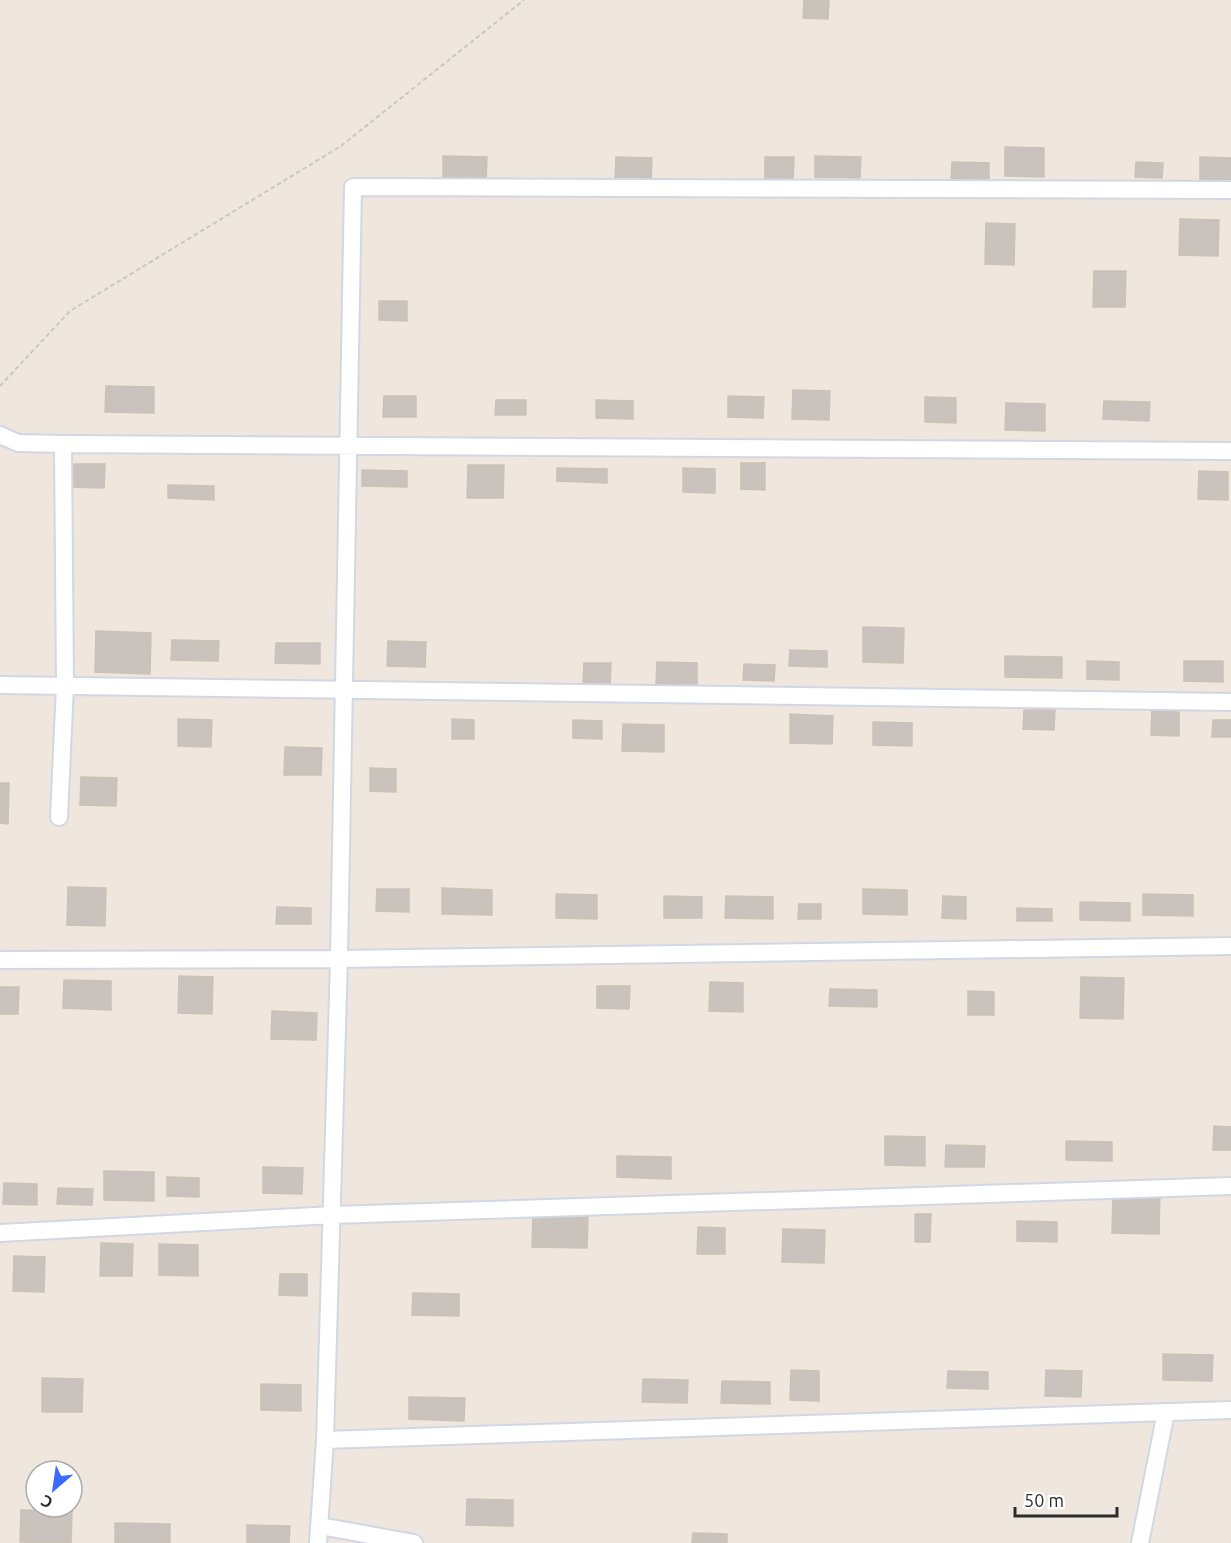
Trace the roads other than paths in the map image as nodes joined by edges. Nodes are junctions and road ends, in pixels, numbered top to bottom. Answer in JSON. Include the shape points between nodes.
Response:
{"nodes":[{"id":1,"x":1231,"y":190,"type":"edge"},
{"id":2,"x":0,"y":435,"type":"edge"},
{"id":3,"x":63,"y":444,"type":"junction"},
{"id":4,"x":349,"y":447,"type":"junction"},
{"id":5,"x":1231,"y":451,"type":"edge"},
{"id":6,"x":0,"y":685,"type":"edge"},
{"id":7,"x":65,"y":686,"type":"junction"},
{"id":8,"x":346,"y":689,"type":"junction"},
{"id":9,"x":1231,"y":702,"type":"edge"},
{"id":10,"x":58,"y":817,"type":"dead end"},
{"id":11,"x":1231,"y":946,"type":"edge"},
{"id":12,"x":339,"y":959,"type":"junction"},
{"id":13,"x":0,"y":960,"type":"edge"},
{"id":14,"x":1231,"y":1186,"type":"edge"},
{"id":15,"x":333,"y":1215,"type":"junction"},
{"id":16,"x":0,"y":1233,"type":"edge"},
{"id":17,"x":1231,"y":1410,"type":"edge"},
{"id":18,"x":1166,"y":1412,"type":"junction"},
{"id":19,"x":325,"y":1440,"type":"junction"},
{"id":20,"x":319,"y":1535,"type":"edge"},
{"id":21,"x":414,"y":1543,"type":"edge"},
{"id":22,"x":1140,"y":1543,"type":"edge"}],
"edges":[{"from":1,"to":4,"type":"street","via":[[352,187]]},
{"from":2,"to":3,"type":"street","via":[[18,443]]},
{"from":3,"to":4,"type":"street"},
{"from":3,"to":7,"type":"street"},
{"from":4,"to":5,"type":"street"},
{"from":4,"to":8,"type":"street"},
{"from":6,"to":7,"type":"street"},
{"from":7,"to":8,"type":"street"},
{"from":7,"to":10,"type":"street"},
{"from":8,"to":9,"type":"street"},
{"from":8,"to":12,"type":"street"},
{"from":11,"to":12,"type":"street"},
{"from":12,"to":13,"type":"street"},
{"from":12,"to":15,"type":"street"},
{"from":14,"to":15,"type":"street"},
{"from":15,"to":16,"type":"street"},
{"from":15,"to":19,"type":"street"},
{"from":17,"to":18,"type":"street"},
{"from":18,"to":19,"type":"street"},
{"from":18,"to":22,"type":"street"},
{"from":19,"to":20,"type":"street"},
{"from":20,"to":21,"type":"street"}]}
